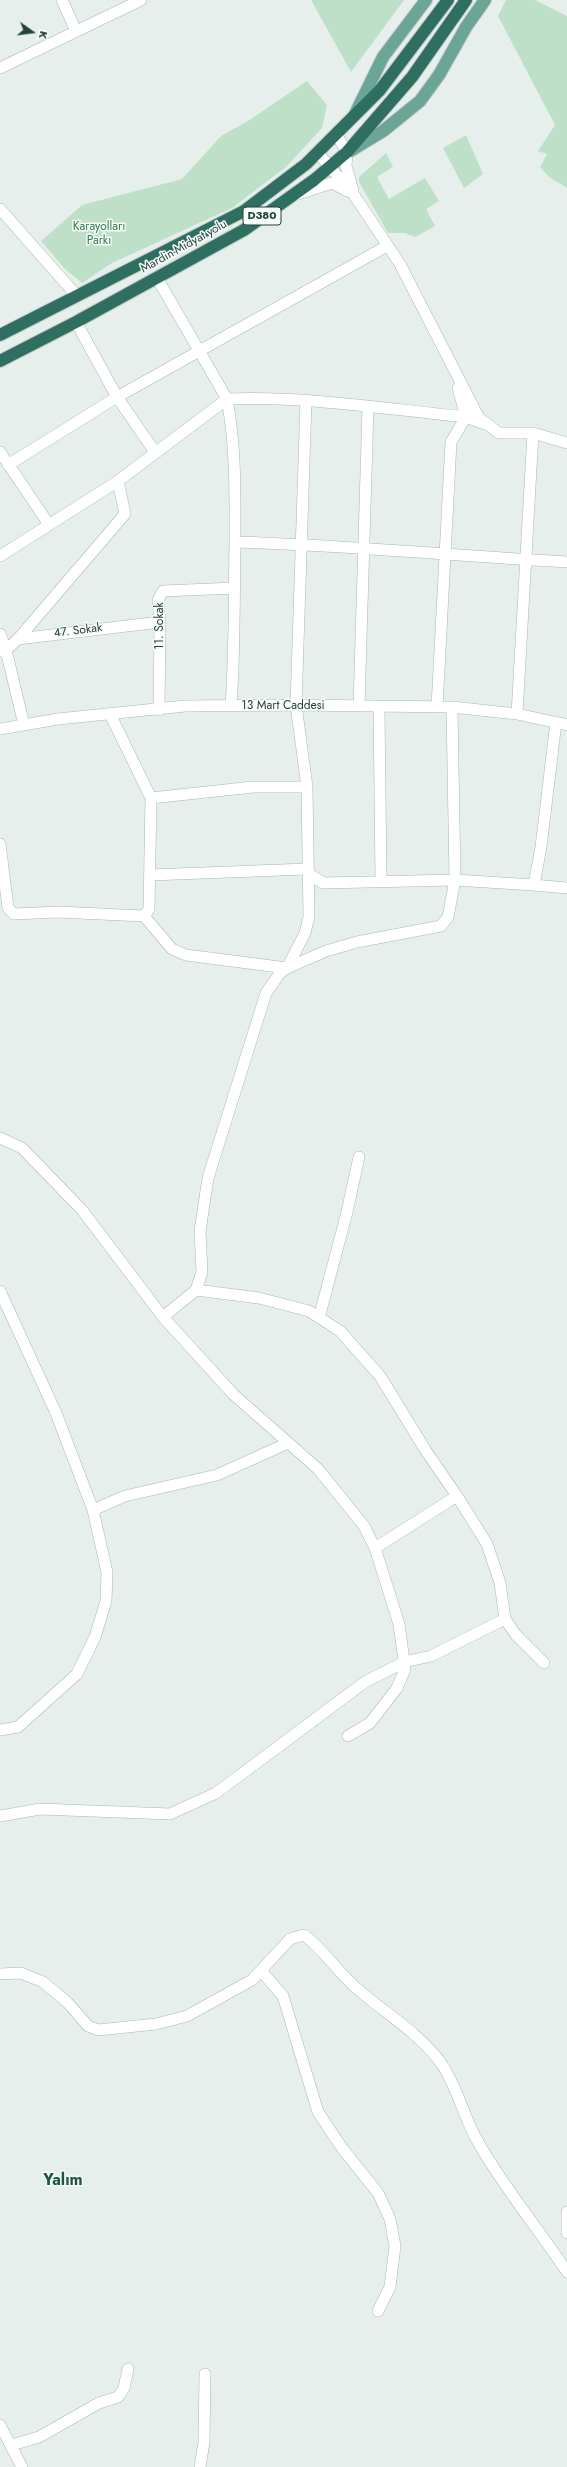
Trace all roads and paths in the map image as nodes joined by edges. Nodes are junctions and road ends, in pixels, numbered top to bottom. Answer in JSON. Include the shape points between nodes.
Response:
{"nodes":[{"id":1,"x":62,"y":0,"type":"edge"},
{"id":2,"x":141,"y":0,"type":"edge"},
{"id":3,"x":426,"y":0,"type":"edge"},
{"id":4,"x":448,"y":0,"type":"edge"},
{"id":5,"x":466,"y":0,"type":"edge"},
{"id":6,"x":485,"y":0,"type":"edge"},
{"id":7,"x":76,"y":30,"type":"junction"},
{"id":8,"x":0,"y":68,"type":"edge"},
{"id":9,"x":353,"y":117,"type":"junction"},
{"id":10,"x":336,"y":134,"type":"junction"},
{"id":11,"x":317,"y":152,"type":"junction"},
{"id":12,"x":347,"y":152,"type":"junction"},
{"id":13,"x":328,"y":167,"type":"junction"},
{"id":14,"x":354,"y":195,"type":"junction"},
{"id":15,"x":286,"y":198,"type":"junction"},
{"id":16,"x":0,"y":209,"type":"edge"},
{"id":17,"x":387,"y":246,"type":"junction"},
{"id":18,"x":157,"y":278,"type":"junction"},
{"id":19,"x":77,"y":296,"type":"junction"},
{"id":20,"x":76,"y":322,"type":"junction"},
{"id":21,"x":0,"y":335,"type":"edge"},
{"id":22,"x":199,"y":351,"type":"junction"},
{"id":23,"x":0,"y":361,"type":"edge"},
{"id":24,"x":453,"y":368,"type":"junction"},
{"id":25,"x":117,"y":397,"type":"junction"},
{"id":26,"x":228,"y":399,"type":"junction"},
{"id":27,"x":306,"y":401,"type":"junction"},
{"id":28,"x":368,"y":407,"type":"junction"},
{"id":29,"x":466,"y":417,"type":"junction"},
{"id":30,"x":490,"y":426,"type":"junction"},
{"id":31,"x":533,"y":433,"type":"junction"},
{"id":32,"x":567,"y":444,"type":"edge"},
{"id":33,"x":0,"y":452,"type":"edge"},
{"id":34,"x":155,"y":452,"type":"junction"},
{"id":35,"x":8,"y":465,"type":"junction"},
{"id":36,"x":118,"y":481,"type":"junction"},
{"id":37,"x":48,"y":523,"type":"junction"},
{"id":38,"x":235,"y":542,"type":"junction"},
{"id":39,"x":302,"y":544,"type":"junction"},
{"id":40,"x":364,"y":550,"type":"junction"},
{"id":41,"x":444,"y":554,"type":"junction"},
{"id":42,"x":0,"y":556,"type":"edge"},
{"id":43,"x":524,"y":560,"type":"junction"},
{"id":44,"x":567,"y":562,"type":"edge"},
{"id":45,"x":235,"y":588,"type":"junction"},
{"id":46,"x":160,"y":622,"type":"junction"},
{"id":47,"x":0,"y":634,"type":"edge"},
{"id":48,"x":18,"y":639,"type":"junction"},
{"id":49,"x":3,"y":650,"type":"edge"},
{"id":50,"x":296,"y":705,"type":"junction"},
{"id":51,"x":231,"y":706,"type":"junction"},
{"id":52,"x":359,"y":706,"type":"junction"},
{"id":53,"x":437,"y":707,"type":"junction"},
{"id":54,"x":452,"y":707,"type":"junction"},
{"id":55,"x":379,"y":708,"type":"junction"},
{"id":56,"x":159,"y":710,"type":"junction"},
{"id":57,"x":110,"y":714,"type":"junction"},
{"id":58,"x":516,"y":714,"type":"junction"},
{"id":59,"x":556,"y":722,"type":"junction"},
{"id":60,"x":567,"y":724,"type":"edge"},
{"id":61,"x":24,"y":725,"type":"junction"},
{"id":62,"x":0,"y":729,"type":"edge"},
{"id":63,"x":307,"y":787,"type":"junction"},
{"id":64,"x":151,"y":798,"type":"junction"},
{"id":65,"x":0,"y":844,"type":"edge"},
{"id":66,"x":308,"y":872,"type":"junction"},
{"id":67,"x":150,"y":875,"type":"junction"},
{"id":68,"x":381,"y":880,"type":"junction"},
{"id":69,"x":455,"y":880,"type":"junction"},
{"id":70,"x":534,"y":885,"type":"junction"},
{"id":71,"x":567,"y":888,"type":"edge"},
{"id":72,"x":144,"y":916,"type":"junction"},
{"id":73,"x":287,"y":968,"type":"junction"},
{"id":74,"x":0,"y":1138,"type":"edge"},
{"id":75,"x":359,"y":1157,"type":"dead end"},
{"id":76,"x":196,"y":1290,"type":"junction"},
{"id":77,"x":0,"y":1291,"type":"edge"},
{"id":78,"x":162,"y":1317,"type":"junction"},
{"id":79,"x":319,"y":1318,"type":"junction"},
{"id":80,"x":288,"y":1443,"type":"junction"},
{"id":81,"x":457,"y":1496,"type":"junction"},
{"id":82,"x":93,"y":1510,"type":"junction"},
{"id":83,"x":375,"y":1548,"type":"junction"},
{"id":84,"x":505,"y":1619,"type":"junction"},
{"id":85,"x":404,"y":1662,"type":"junction"},
{"id":86,"x":544,"y":1664,"type":"dead end"},
{"id":87,"x":0,"y":1730,"type":"edge"},
{"id":88,"x":348,"y":1736,"type":"dead end"},
{"id":89,"x":0,"y":1816,"type":"edge"},
{"id":90,"x":261,"y":1971,"type":"junction"},
{"id":91,"x":0,"y":1974,"type":"edge"},
{"id":92,"x":567,"y":2212,"type":"edge"},
{"id":93,"x":567,"y":2233,"type":"edge"},
{"id":94,"x":567,"y":2272,"type":"edge"},
{"id":95,"x":378,"y":2311,"type":"dead end"},
{"id":96,"x":128,"y":2369,"type":"dead end"},
{"id":97,"x":205,"y":2374,"type":"dead end"},
{"id":98,"x":0,"y":2426,"type":"edge"},
{"id":99,"x":12,"y":2445,"type":"junction"},
{"id":100,"x":22,"y":2467,"type":"edge"},
{"id":101,"x":200,"y":2467,"type":"edge"}],
"edges":[{"from":1,"to":7,"type":"street"},
{"from":2,"to":7,"type":"street"},
{"from":3,"to":9,"type":"main road","via":[[383,57]]},
{"from":4,"to":9,"type":"highway","name":"Mardin-Midyat yolu","number":"D380","via":[[403,61]]},
{"from":5,"to":12,"type":"highway","name":"Mardin-Midyat yolu","number":"D380","via":[[412,77]]},
{"from":6,"to":12,"type":"main road","via":[[466,27],[439,75],[420,100],[383,132]]},
{"from":7,"to":8,"type":"street"},
{"from":9,"to":10,"type":"highway","name":"Mardin-Midyat yolu","number":"D380"},
{"from":10,"to":11,"type":"highway","name":"Mardin-Midyat yolu","number":"D380"},
{"from":10,"to":12,"type":"street"},
{"from":11,"to":13,"type":"street"},
{"from":11,"to":19,"type":"highway","name":"Mardin-Midyat yolu","number":"D380","via":[[306,164],[244,211]]},
{"from":12,"to":13,"type":"highway","name":"Mardin-Midyat yolu","number":"D380"},
{"from":12,"to":14,"type":"street","via":[[346,166]]},
{"from":13,"to":14,"type":"street"},
{"from":13,"to":15,"type":"highway","name":"Mardin-Midyat yolu","number":"D380","via":[[314,180]]},
{"from":14,"to":15,"type":"street","via":[[332,183]]},
{"from":14,"to":17,"type":"street"},
{"from":15,"to":18,"type":"highway","name":"Mardin-Midyat yolu","number":"D380","via":[[244,230]]},
{"from":16,"to":19,"type":"street"},
{"from":17,"to":22,"type":"street"},
{"from":17,"to":24,"type":"street","via":[[400,264]]},
{"from":18,"to":20,"type":"highway","name":"Mardin-Midyat yolu","number":"D380"},
{"from":18,"to":22,"type":"street"},
{"from":19,"to":21,"type":"highway","name":"Mardin-Midyat yolu","number":"D380"},
{"from":20,"to":23,"type":"highway","name":"Mardin-Midyat yolu","number":"D380"},
{"from":20,"to":25,"type":"street"},
{"from":22,"to":25,"type":"street"},
{"from":22,"to":26,"type":"street"},
{"from":24,"to":29,"type":"street"},
{"from":24,"to":30,"type":"street","via":[[479,418]]},
{"from":25,"to":34,"type":"street"},
{"from":25,"to":35,"type":"street"},
{"from":26,"to":27,"type":"street","via":[[277,398]]},
{"from":26,"to":34,"type":"street"},
{"from":26,"to":38,"type":"street","via":[[236,478]]},
{"from":27,"to":28,"type":"street"},
{"from":27,"to":39,"type":"street"},
{"from":28,"to":29,"type":"street"},
{"from":28,"to":40,"type":"street"},
{"from":29,"to":30,"type":"street"},
{"from":29,"to":41,"type":"street","via":[[451,442]]},
{"from":30,"to":31,"type":"street","via":[[499,433]]},
{"from":31,"to":32,"type":"street"},
{"from":31,"to":43,"type":"street"},
{"from":33,"to":35,"type":"street"},
{"from":34,"to":36,"type":"street"},
{"from":35,"to":37,"type":"street"},
{"from":36,"to":37,"type":"street"},
{"from":36,"to":48,"type":"street","via":[[125,514]]},
{"from":37,"to":42,"type":"street"},
{"from":38,"to":39,"type":"street"},
{"from":38,"to":45,"type":"street"},
{"from":39,"to":40,"type":"street"},
{"from":39,"to":50,"type":"street"},
{"from":40,"to":41,"type":"street"},
{"from":40,"to":52,"type":"street"},
{"from":41,"to":43,"type":"street"},
{"from":41,"to":53,"type":"street"},
{"from":43,"to":44,"type":"street"},
{"from":43,"to":58,"type":"street"},
{"from":45,"to":46,"type":"street","name":"11. Sokak","via":[[163,591],[158,600]]},
{"from":45,"to":51,"type":"street"},
{"from":46,"to":48,"type":"street","name":"47. Sokak"},
{"from":46,"to":56,"type":"street","name":"11. Sokak"},
{"from":47,"to":49,"type":"street"},
{"from":48,"to":49,"type":"street"},
{"from":49,"to":61,"type":"street"},
{"from":50,"to":51,"type":"street","name":"13 Mart Caddesi"},
{"from":50,"to":52,"type":"street","name":"13 Mart Caddesi"},
{"from":50,"to":63,"type":"street"},
{"from":51,"to":56,"type":"street","name":"13 Mart Caddesi","via":[[185,706]]},
{"from":52,"to":55,"type":"street","name":"13 Mart Caddesi"},
{"from":53,"to":54,"type":"street","name":"13 Mart Caddesi"},
{"from":53,"to":55,"type":"street","name":"13 Mart Caddesi"},
{"from":54,"to":58,"type":"street","name":"13 Mart Caddesi"},
{"from":54,"to":69,"type":"street"},
{"from":55,"to":68,"type":"street"},
{"from":56,"to":57,"type":"street","name":"13 Mart Caddesi"},
{"from":57,"to":61,"type":"street","name":"13 Mart Caddesi"},
{"from":57,"to":64,"type":"street"},
{"from":58,"to":59,"type":"street","name":"13 Mart Caddesi"},
{"from":59,"to":60,"type":"street","name":"13 Mart Caddesi"},
{"from":59,"to":70,"type":"street","via":[[542,846]]},
{"from":61,"to":62,"type":"street","name":"13 Mart Caddesi"},
{"from":63,"to":64,"type":"street","via":[[253,787]]},
{"from":63,"to":66,"type":"street"},
{"from":64,"to":67,"type":"street"},
{"from":65,"to":72,"type":"street","via":[[8,908],[14,914],[58,912]]},
{"from":66,"to":67,"type":"street"},
{"from":66,"to":68,"type":"street","via":[[323,882]]},
{"from":66,"to":73,"type":"street","via":[[308,917],[305,932]]},
{"from":67,"to":72,"type":"street","via":[[149,909]]},
{"from":68,"to":69,"type":"street"},
{"from":69,"to":70,"type":"street"},
{"from":69,"to":73,"type":"street","via":[[448,917],[441,926],[357,942],[326,951]]},
{"from":70,"to":71,"type":"street"},
{"from":72,"to":73,"type":"street","via":[[172,949],[186,955]]},
{"from":73,"to":76,"type":"street","via":[[280,973],[266,993],[208,1178],[200,1231],[202,1272]]},
{"from":74,"to":78,"type":"street","via":[[22,1148],[82,1210]]},
{"from":75,"to":79,"type":"street"},
{"from":76,"to":78,"type":"street"},
{"from":76,"to":79,"type":"street","via":[[259,1298],[309,1311]]},
{"from":77,"to":82,"type":"street","via":[[56,1413]]},
{"from":78,"to":80,"type":"street","via":[[234,1394]]},
{"from":79,"to":81,"type":"street","via":[[340,1331],[380,1376]]},
{"from":80,"to":82,"type":"street","via":[[217,1475],[125,1496]]},
{"from":80,"to":83,"type":"street","via":[[318,1469],[364,1526]]},
{"from":81,"to":83,"type":"street"},
{"from":81,"to":84,"type":"street","via":[[487,1544],[500,1583]]},
{"from":82,"to":87,"type":"street","via":[[107,1572],[106,1601],[95,1637],[77,1674],[18,1727]]},
{"from":83,"to":85,"type":"street","via":[[399,1624]]},
{"from":84,"to":85,"type":"street","via":[[431,1656]]},
{"from":84,"to":86,"type":"street","via":[[516,1635]]},
{"from":85,"to":88,"type":"street","via":[[405,1669],[397,1688],[370,1723]]},
{"from":85,"to":89,"type":"street","via":[[365,1682],[216,1793],[170,1814],[40,1809]]},
{"from":90,"to":91,"type":"street","via":[[252,1980],[187,2016],[156,2024],[98,2030],[88,2026],[67,2002],[43,1982],[21,1973]]},
{"from":90,"to":94,"type":"street","via":[[290,1939],[304,1936],[318,1945],[350,1982],[370,2000],[408,2028],[440,2062],[458,2092],[469,2126],[498,2176]]},
{"from":90,"to":95,"type":"street","via":[[283,1996],[318,2112],[342,2148],[378,2193],[390,2219],[395,2246],[390,2288]]},
{"from":92,"to":93,"type":"street"},
{"from":96,"to":99,"type":"street","via":[[124,2388],[118,2396],[99,2403],[39,2437]]},
{"from":97,"to":101,"type":"street","via":[[204,2442]]},
{"from":98,"to":99,"type":"street"},
{"from":99,"to":100,"type":"street"}]}
